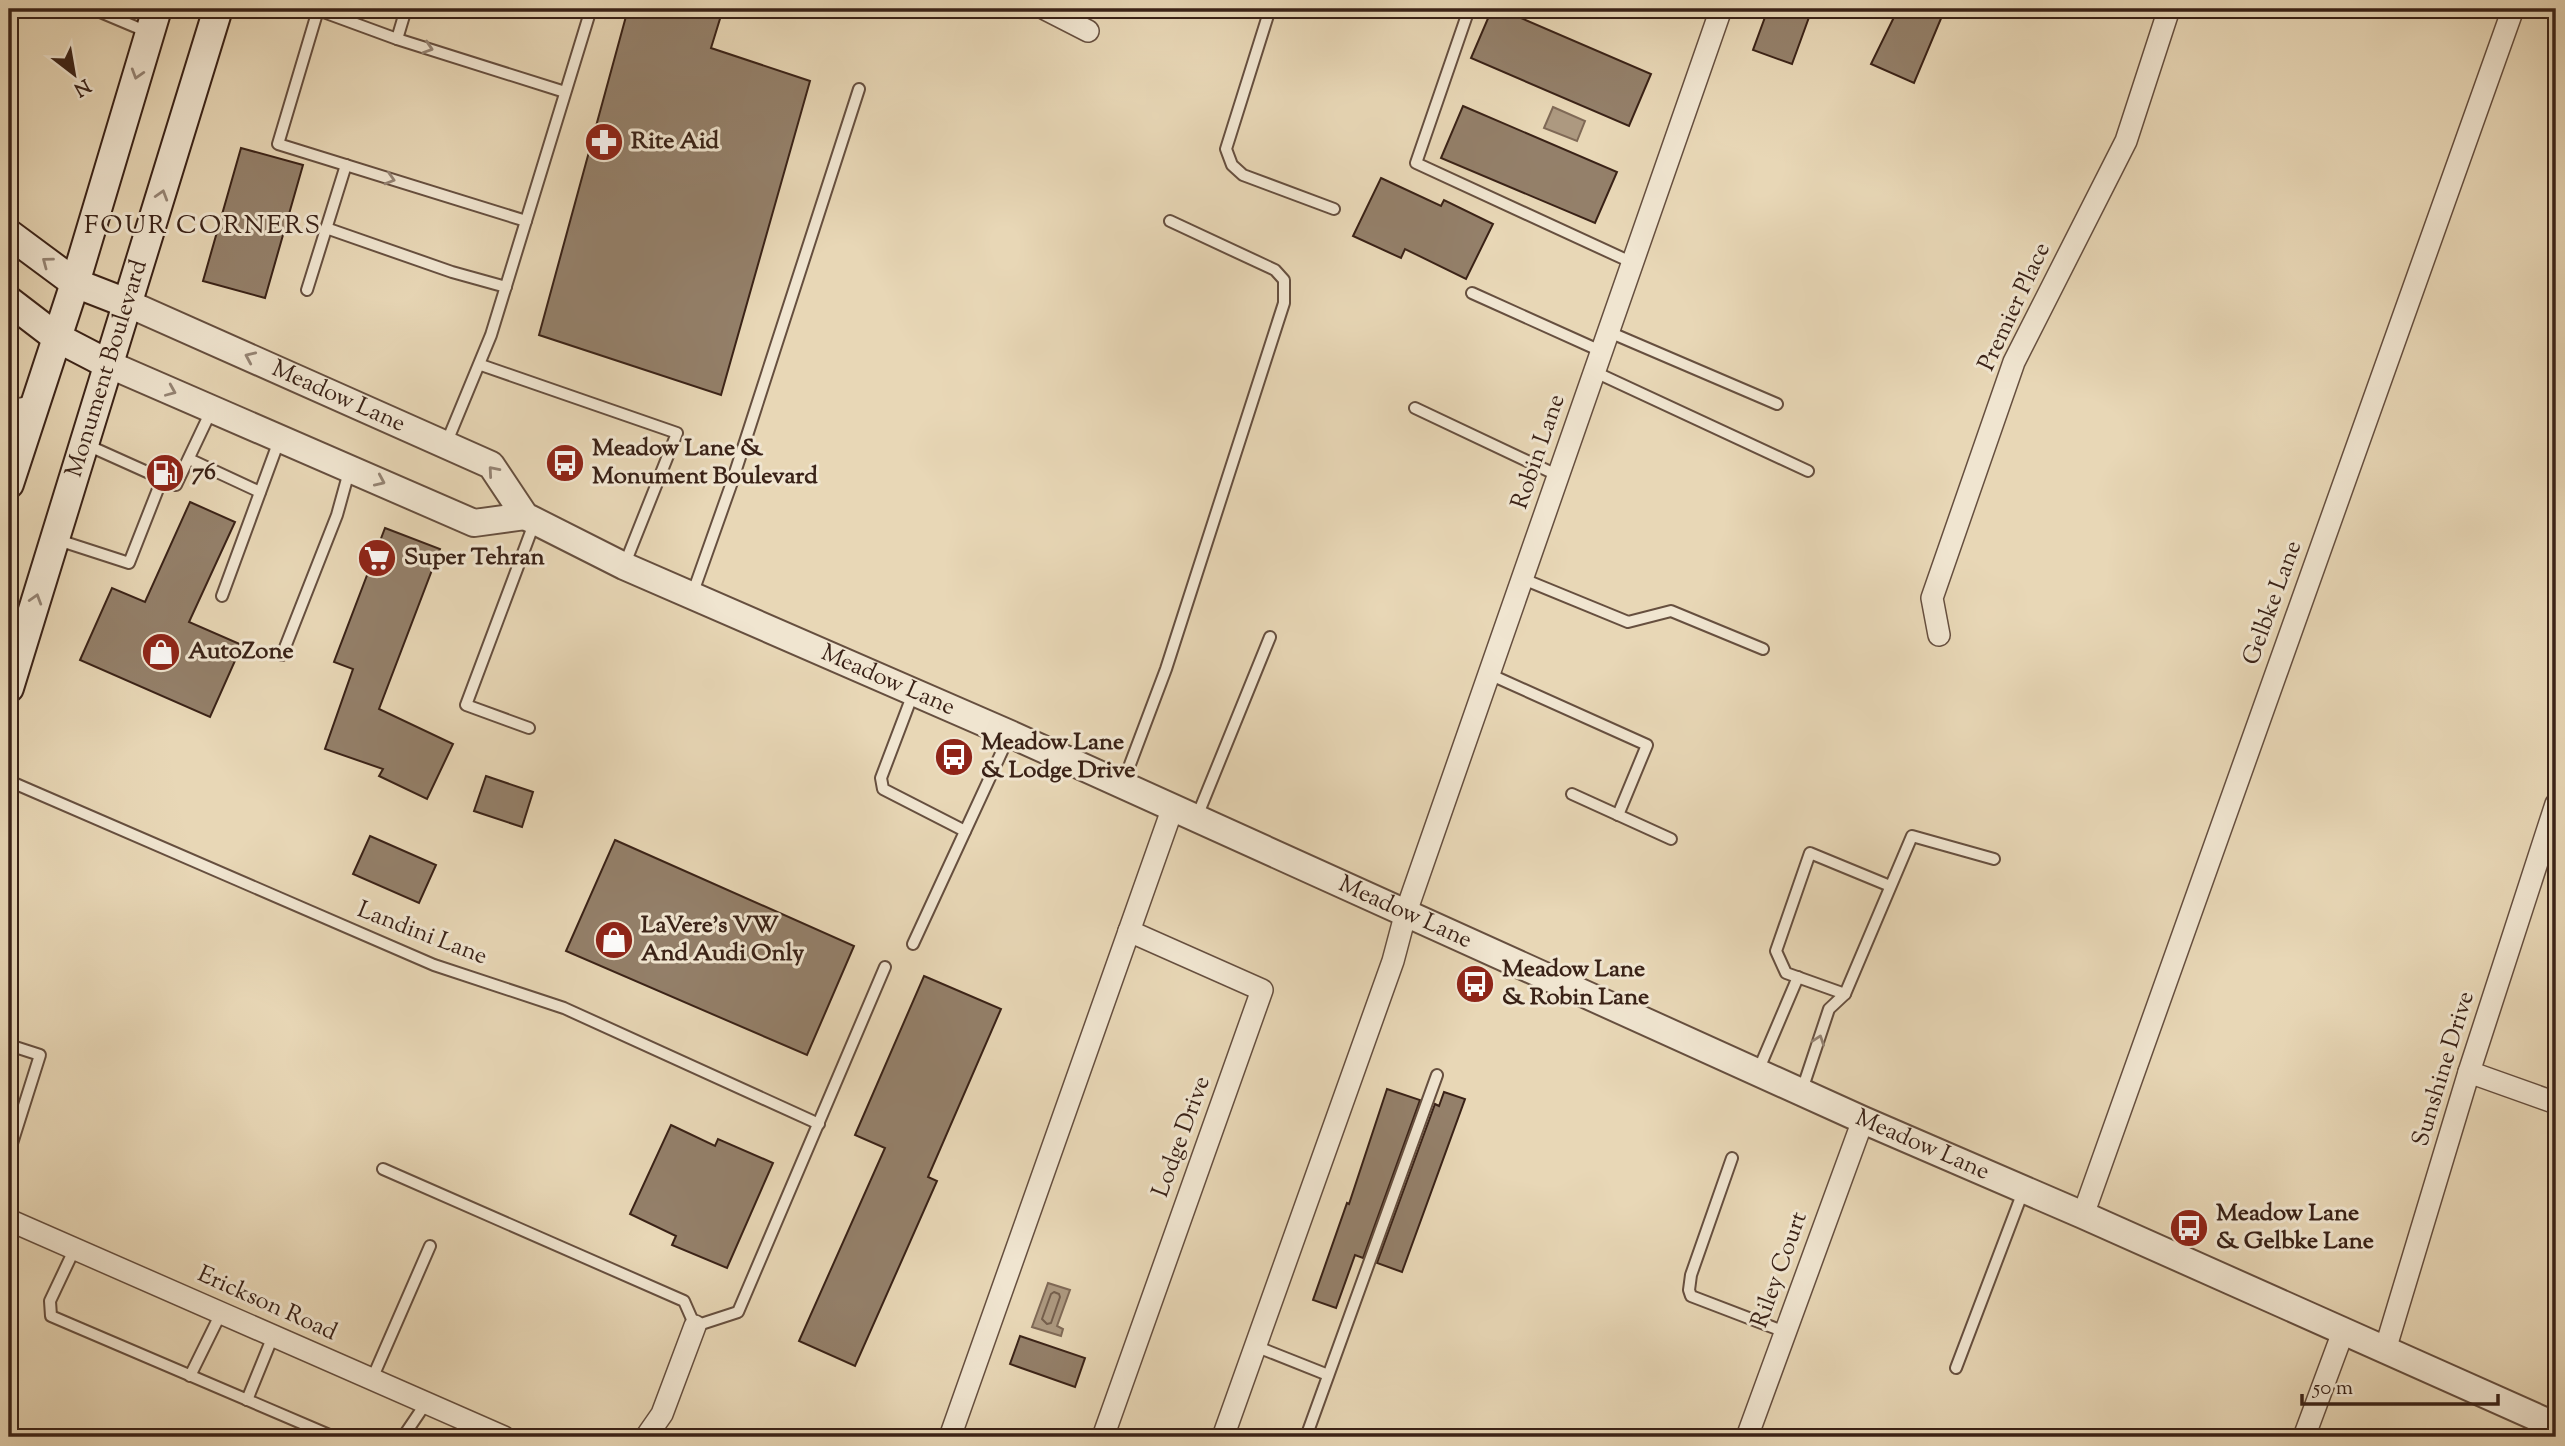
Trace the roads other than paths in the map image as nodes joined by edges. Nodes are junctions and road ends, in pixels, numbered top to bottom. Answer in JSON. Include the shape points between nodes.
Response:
{"nodes":[{"id":1,"x":93,"y":9,"type":"edge"},
{"id":2,"x":218,"y":9,"type":"edge"},
{"id":3,"x":406,"y":9,"type":"edge"},
{"id":4,"x":591,"y":9,"type":"edge"},
{"id":5,"x":1045,"y":9,"type":"edge"},
{"id":6,"x":1270,"y":9,"type":"edge"},
{"id":7,"x":1721,"y":9,"type":"edge"},
{"id":8,"x":2169,"y":9,"type":"edge"},
{"id":9,"x":2513,"y":9,"type":"edge"},
{"id":10,"x":318,"y":10,"type":"edge"},
{"id":11,"x":1467,"y":15,"type":"dead end"},
{"id":12,"x":153,"y":21,"type":"edge"},
{"id":13,"x":1088,"y":31,"type":"dead end"},
{"id":14,"x":397,"y":38,"type":"junction"},
{"id":15,"x":859,"y":89,"type":"dead end"},
{"id":16,"x":565,"y":92,"type":"junction"},
{"id":17,"x":346,"y":165,"type":"junction"},
{"id":18,"x":1334,"y":209,"type":"dead end"},
{"id":19,"x":526,"y":221,"type":"junction"},
{"id":20,"x":1170,"y":221,"type":"dead end"},
{"id":21,"x":326,"y":228,"type":"junction"},
{"id":22,"x":9,"y":234,"type":"edge"},
{"id":23,"x":1633,"y":263,"type":"junction"},
{"id":24,"x":75,"y":283,"type":"junction"},
{"id":25,"x":506,"y":287,"type":"junction"},
{"id":26,"x":307,"y":290,"type":"dead end"},
{"id":27,"x":1472,"y":293,"type":"dead end"},
{"id":28,"x":9,"y":301,"type":"edge"},
{"id":29,"x":129,"y":304,"type":"junction"},
{"id":30,"x":57,"y":337,"type":"junction"},
{"id":31,"x":1606,"y":342,"type":"junction"},
{"id":32,"x":108,"y":363,"type":"junction"},
{"id":33,"x":481,"y":365,"type":"junction"},
{"id":34,"x":1595,"y":372,"type":"junction"},
{"id":35,"x":22,"y":403,"type":"edge"},
{"id":36,"x":1777,"y":404,"type":"dead end"},
{"id":37,"x":1415,"y":408,"type":"dead end"},
{"id":38,"x":212,"y":409,"type":"junction"},
{"id":39,"x":280,"y":438,"type":"junction"},
{"id":40,"x":84,"y":444,"type":"junction"},
{"id":41,"x":446,"y":444,"type":"junction"},
{"id":42,"x":189,"y":459,"type":"junction"},
{"id":43,"x":350,"y":468,"type":"junction"},
{"id":44,"x":1808,"y":471,"type":"dead end"},
{"id":45,"x":1559,"y":476,"type":"junction"},
{"id":46,"x":162,"y":479,"type":"junction"},
{"id":47,"x":9,"y":484,"type":"edge"},
{"id":48,"x":260,"y":492,"type":"junction"},
{"id":49,"x":530,"y":519,"type":"junction"},
{"id":50,"x":55,"y":539,"type":"junction"},
{"id":51,"x":624,"y":566,"type":"junction"},
{"id":52,"x":1523,"y":579,"type":"junction"},
{"id":53,"x":692,"y":595,"type":"junction"},
{"id":54,"x":222,"y":596,"type":"dead end"},
{"id":55,"x":1939,"y":635,"type":"dead end"},
{"id":56,"x":1270,"y":637,"type":"dead end"},
{"id":57,"x":1763,"y":649,"type":"dead end"},
{"id":58,"x":282,"y":654,"type":"dead end"},
{"id":59,"x":1489,"y":674,"type":"junction"},
{"id":60,"x":9,"y":688,"type":"edge"},
{"id":61,"x":914,"y":691,"type":"junction"},
{"id":62,"x":529,"y":728,"type":"dead end"},
{"id":63,"x":1010,"y":734,"type":"junction"},
{"id":64,"x":9,"y":781,"type":"edge"},
{"id":65,"x":1122,"y":786,"type":"junction"},
{"id":66,"x":1572,"y":794,"type":"dead end"},
{"id":67,"x":2556,"y":804,"type":"edge"},
{"id":68,"x":1184,"y":813,"type":"junction"},
{"id":69,"x":1618,"y":815,"type":"junction"},
{"id":70,"x":965,"y":831,"type":"junction"},
{"id":71,"x":1671,"y":839,"type":"dead end"},
{"id":72,"x":1994,"y":859,"type":"dead end"},
{"id":73,"x":1890,"y":886,"type":"junction"},
{"id":74,"x":1406,"y":912,"type":"junction"},
{"id":75,"x":1129,"y":931,"type":"junction"},
{"id":76,"x":914,"y":944,"type":"dead end"},
{"id":77,"x":886,"y":967,"type":"dead end"},
{"id":78,"x":1798,"y":977,"type":"junction"},
{"id":79,"x":1844,"y":994,"type":"junction"},
{"id":80,"x":9,"y":1045,"type":"edge"},
{"id":81,"x":1757,"y":1072,"type":"junction"},
{"id":82,"x":2469,"y":1072,"type":"junction"},
{"id":83,"x":1437,"y":1075,"type":"dead end"},
{"id":84,"x":1801,"y":1092,"type":"junction"},
{"id":85,"x":2556,"y":1102,"type":"edge"},
{"id":86,"x":1863,"y":1120,"type":"junction"},
{"id":87,"x":819,"y":1124,"type":"junction"},
{"id":88,"x":9,"y":1153,"type":"edge"},
{"id":89,"x":1732,"y":1158,"type":"dead end"},
{"id":90,"x":383,"y":1169,"type":"dead end"},
{"id":91,"x":2024,"y":1189,"type":"junction"},
{"id":92,"x":2084,"y":1214,"type":"junction"},
{"id":93,"x":9,"y":1221,"type":"edge"},
{"id":94,"x":430,"y":1246,"type":"dead end"},
{"id":95,"x":75,"y":1248,"type":"junction"},
{"id":96,"x":220,"y":1313,"type":"junction"},
{"id":97,"x":695,"y":1326,"type":"junction"},
{"id":98,"x":1785,"y":1332,"type":"junction"},
{"id":99,"x":2343,"y":1332,"type":"junction"},
{"id":100,"x":273,"y":1336,"type":"junction"},
{"id":101,"x":1255,"y":1346,"type":"junction"},
{"id":102,"x":2385,"y":1350,"type":"junction"},
{"id":103,"x":1956,"y":1368,"type":"dead end"},
{"id":104,"x":1328,"y":1375,"type":"junction"},
{"id":105,"x":190,"y":1376,"type":"junction"},
{"id":106,"x":372,"y":1379,"type":"junction"},
{"id":107,"x":247,"y":1400,"type":"junction"},
{"id":108,"x":426,"y":1403,"type":"junction"},
{"id":109,"x":2556,"y":1426,"type":"edge"},
{"id":110,"x":9,"y":1432,"type":"edge"},
{"id":111,"x":19,"y":1437,"type":"edge"},
{"id":112,"x":334,"y":1437,"type":"edge"},
{"id":113,"x":403,"y":1437,"type":"edge"},
{"id":114,"x":504,"y":1437,"type":"edge"},
{"id":115,"x":646,"y":1437,"type":"edge"},
{"id":116,"x":950,"y":1437,"type":"edge"},
{"id":117,"x":1103,"y":1437,"type":"edge"},
{"id":118,"x":1223,"y":1437,"type":"edge"},
{"id":119,"x":1306,"y":1437,"type":"edge"},
{"id":120,"x":1747,"y":1437,"type":"edge"},
{"id":121,"x":2304,"y":1437,"type":"edge"}],
"edges":[{"from":1,"to":12,"type":"lane"},
{"from":29,"to":2,"type":"main road","name":"Monument Boulevard","one_way":true},
{"from":3,"to":14,"type":"lane"},
{"from":4,"to":16,"type":"lane"},
{"from":5,"to":13,"type":"street"},
{"from":6,"to":18,"type":"lane","via":[[1226,149],[1243,175]]},
{"from":7,"to":23,"type":"street","name":"Robin Lane"},
{"from":8,"to":55,"type":"street","name":"Premier Place","via":[[2126,141],[2014,362],[1932,598]]},
{"from":9,"to":92,"type":"street","name":"Gelbke Lane"},
{"from":10,"to":14,"type":"lane"},
{"from":10,"to":17,"type":"lane","via":[[278,144]]},
{"from":11,"to":23,"type":"lane","via":[[1416,163]]},
{"from":12,"to":24,"type":"main road","one_way":true},
{"from":14,"to":16,"type":"lane","one_way":true},
{"from":15,"to":53,"type":"lane"},
{"from":16,"to":19,"type":"lane"},
{"from":17,"to":19,"type":"lane","one_way":true},
{"from":17,"to":21,"type":"lane"},
{"from":19,"to":25,"type":"lane"},
{"from":20,"to":65,"type":"lane","via":[[1275,270],[1284,280],[1284,303],[1162,681]]},
{"from":21,"to":25,"type":"lane"},
{"from":21,"to":26,"type":"lane"},
{"from":24,"to":22,"type":"main road","one_way":true},
{"from":23,"to":31,"type":"street","name":"Robin Lane"},
{"from":24,"to":29,"type":"main road"},
{"from":24,"to":30,"type":"main road"},
{"from":25,"to":33,"type":"lane"},
{"from":27,"to":31,"type":"lane"},
{"from":28,"to":30,"type":"main road"},
{"from":29,"to":32,"type":"main road","name":"Monument Boulevard"},
{"from":41,"to":29,"type":"street","name":"Meadow Lane","one_way":true},
{"from":30,"to":32,"type":"main road"},
{"from":30,"to":35,"type":"main road"},
{"from":31,"to":34,"type":"street","name":"Robin Lane"},
{"from":31,"to":36,"type":"lane"},
{"from":32,"to":38,"type":"street","one_way":true},
{"from":32,"to":40,"type":"main road","name":"Monument Boulevard"},
{"from":33,"to":41,"type":"lane"},
{"from":33,"to":51,"type":"lane","via":[[677,433]]},
{"from":34,"to":44,"type":"lane"},
{"from":34,"to":45,"type":"street","name":"Robin Lane"},
{"from":35,"to":47,"type":"main road"},
{"from":37,"to":45,"type":"lane"},
{"from":38,"to":39,"type":"street"},
{"from":38,"to":42,"type":"lane"},
{"from":39,"to":43,"type":"street"},
{"from":39,"to":48,"type":"lane"},
{"from":40,"to":46,"type":"lane"},
{"from":40,"to":50,"type":"main road","name":"Monument Boulevard"},
{"from":49,"to":41,"type":"street","name":"Meadow Lane","one_way":true,"via":[[491,465]]},
{"from":42,"to":46,"type":"lane","via":[[176,485]]},
{"from":42,"to":48,"type":"lane"},
{"from":43,"to":49,"type":"street","one_way":true,"via":[[474,523]]},
{"from":43,"to":58,"type":"lane","via":[[337,515]]},
{"from":45,"to":52,"type":"street","name":"Robin Lane"},
{"from":46,"to":50,"type":"lane","via":[[129,563]]},
{"from":48,"to":54,"type":"lane"},
{"from":49,"to":51,"type":"street","name":"Meadow Lane"},
{"from":49,"to":62,"type":"lane","via":[[466,705]]},
{"from":60,"to":50,"type":"main road","name":"Monument Boulevard","one_way":true},
{"from":51,"to":53,"type":"street","name":"Meadow Lane"},
{"from":52,"to":57,"type":"lane","via":[[1628,622],[1671,611]]},
{"from":52,"to":59,"type":"street","name":"Robin Lane"},
{"from":53,"to":61,"type":"street","name":"Meadow Lane"},
{"from":56,"to":68,"type":"lane"},
{"from":59,"to":69,"type":"lane","via":[[1647,745]]},
{"from":59,"to":74,"type":"street","name":"Robin Lane"},
{"from":61,"to":63,"type":"street","name":"Meadow Lane"},
{"from":61,"to":70,"type":"lane","via":[[881,778],[883,789]]},
{"from":63,"to":65,"type":"street","name":"Meadow Lane"},
{"from":63,"to":70,"type":"lane"},
{"from":64,"to":87,"type":"lane","name":"Landini Lane","via":[[434,965],[564,1008]]},
{"from":65,"to":68,"type":"street","name":"Meadow Lane"},
{"from":66,"to":69,"type":"lane"},
{"from":67,"to":82,"type":"street","name":"Sunshine Drive"},
{"from":68,"to":74,"type":"street","name":"Meadow Lane"},
{"from":68,"to":75,"type":"street"},
{"from":69,"to":71,"type":"lane"},
{"from":70,"to":76,"type":"lane"},
{"from":72,"to":73,"type":"lane","via":[[1912,836]]},
{"from":73,"to":78,"type":"lane","via":[[1810,853],[1776,951],[1786,972]]},
{"from":73,"to":79,"type":"lane"},
{"from":74,"to":81,"type":"street","name":"Meadow Lane"},
{"from":74,"to":101,"type":"street","name":"Robin Lane","via":[[1393,961]]},
{"from":75,"to":116,"type":"street"},
{"from":75,"to":117,"type":"street","name":"Lodge Drive","via":[[1262,990]]},
{"from":77,"to":87,"type":"lane"},
{"from":78,"to":79,"type":"lane"},
{"from":78,"to":81,"type":"lane"},
{"from":84,"to":79,"type":"lane","one_way":true,"via":[[1829,1009]]},
{"from":80,"to":88,"type":"lane","via":[[40,1055]]},
{"from":81,"to":84,"type":"street","name":"Meadow Lane"},
{"from":82,"to":85,"type":"street"},
{"from":82,"to":102,"type":"street","name":"Sunshine Drive"},
{"from":83,"to":104,"type":"lane"},
{"from":84,"to":86,"type":"street","name":"Meadow Lane"},
{"from":86,"to":91,"type":"street","name":"Meadow Lane"},
{"from":86,"to":98,"type":"street","name":"Riley Court"},
{"from":87,"to":97,"type":"lane","via":[[738,1312]]},
{"from":89,"to":98,"type":"lane","via":[[1689,1290],[1691,1296]]},
{"from":90,"to":97,"type":"lane","via":[[684,1301]]},
{"from":91,"to":92,"type":"street","name":"Meadow Lane"},
{"from":91,"to":103,"type":"lane"},
{"from":92,"to":99,"type":"street","name":"Meadow Lane"},
{"from":93,"to":95,"type":"street","name":"Erickson Road"},
{"from":94,"to":106,"type":"lane"},
{"from":95,"to":96,"type":"street","name":"Erickson Road"},
{"from":95,"to":105,"type":"lane","via":[[50,1301],[51,1316]]},
{"from":96,"to":100,"type":"street","name":"Erickson Road"},
{"from":96,"to":105,"type":"lane"},
{"from":97,"to":115,"type":"street","via":[[662,1415]]},
{"from":98,"to":120,"type":"street","name":"Riley Court"},
{"from":99,"to":102,"type":"street","name":"Meadow Lane"},
{"from":99,"to":121,"type":"street"},
{"from":100,"to":106,"type":"street","name":"Erickson Road"},
{"from":100,"to":107,"type":"lane"},
{"from":101,"to":104,"type":"lane"},
{"from":101,"to":118,"type":"street","name":"Robin Lane"},
{"from":102,"to":109,"type":"street","name":"Meadow Lane"},
{"from":104,"to":119,"type":"lane"},
{"from":105,"to":107,"type":"lane"},
{"from":106,"to":108,"type":"street","name":"Erickson Road"},
{"from":107,"to":112,"type":"lane"},
{"from":108,"to":113,"type":"lane"},
{"from":108,"to":114,"type":"street","name":"Erickson Road"},
{"from":110,"to":111,"type":"lane"}]}
